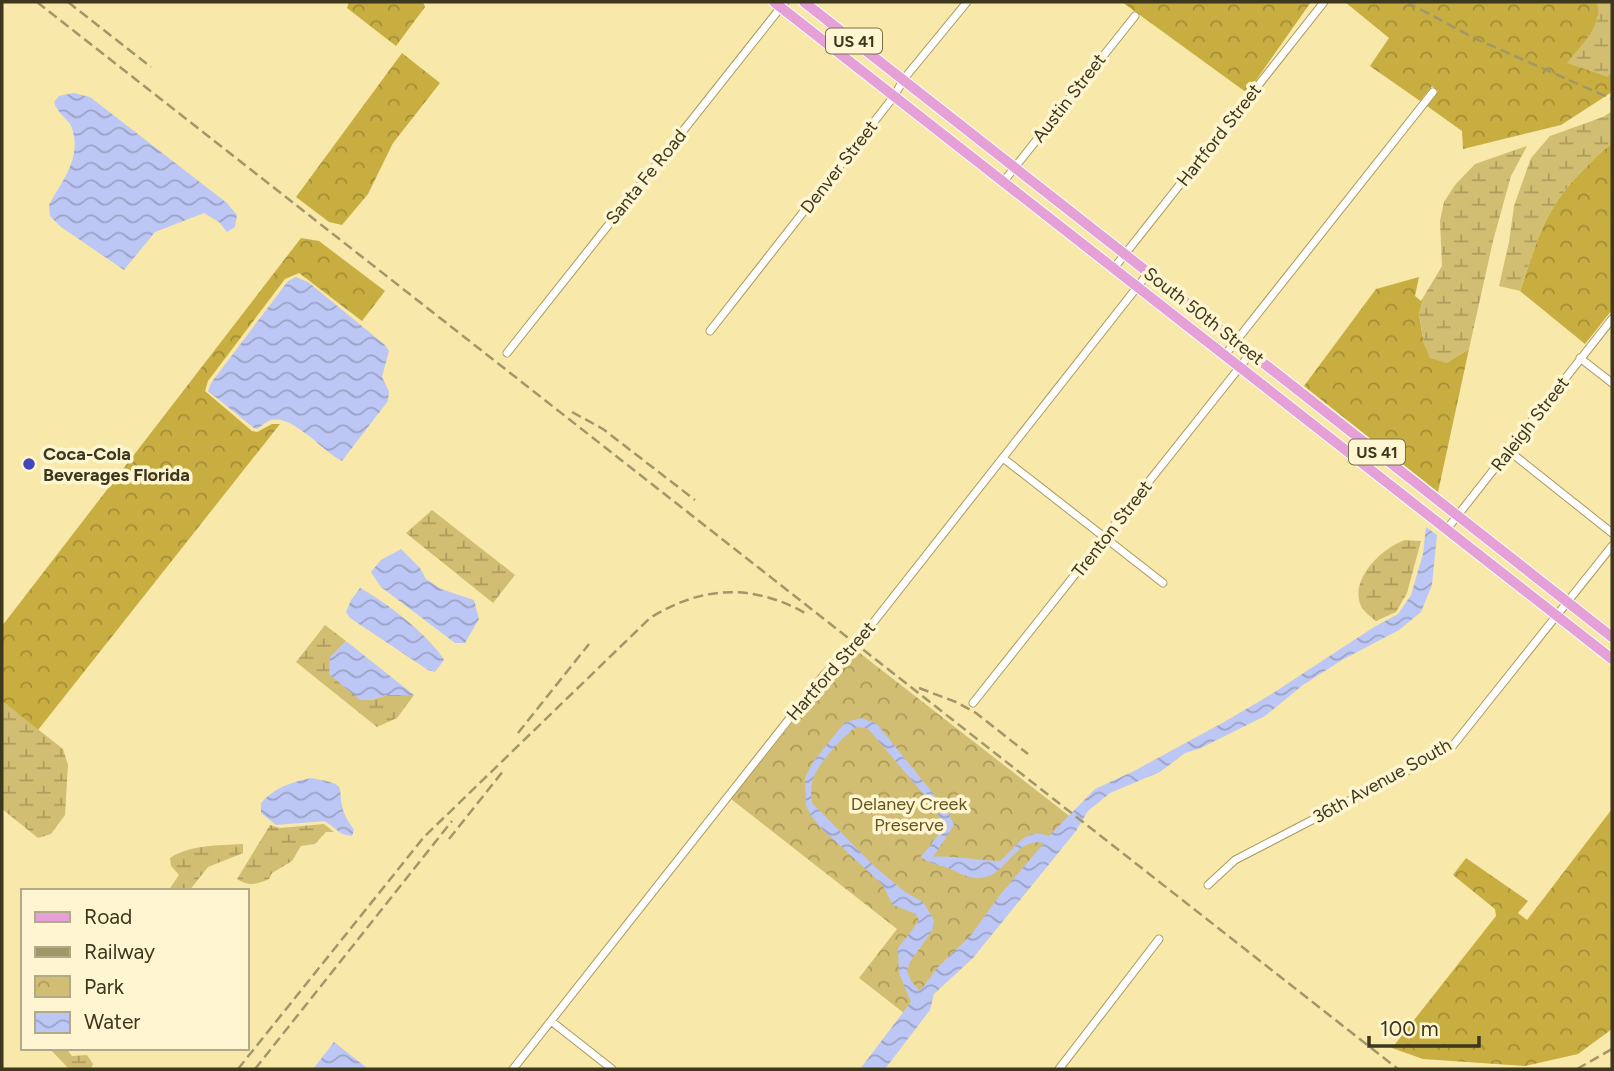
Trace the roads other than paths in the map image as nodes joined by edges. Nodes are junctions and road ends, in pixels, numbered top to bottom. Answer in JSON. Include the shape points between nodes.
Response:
{"nodes":[{"id":1,"x":804,"y":2,"type":"edge"},
{"id":2,"x":967,"y":2,"type":"edge"},
{"id":3,"x":1324,"y":2,"type":"edge"},
{"id":4,"x":780,"y":4,"type":"edge"},
{"id":5,"x":1135,"y":16,"type":"dead end"},
{"id":6,"x":903,"y":80,"type":"junction"},
{"id":7,"x":1433,"y":92,"type":"dead end"},
{"id":8,"x":895,"y":96,"type":"junction"},
{"id":9,"x":1015,"y":167,"type":"junction"},
{"id":10,"x":1004,"y":181,"type":"junction"},
{"id":11,"x":1125,"y":254,"type":"junction"},
{"id":12,"x":1114,"y":268,"type":"junction"},
{"id":13,"x":1149,"y":272,"type":"junction"},
{"id":14,"x":1137,"y":286,"type":"junction"},
{"id":15,"x":1612,"y":319,"type":"edge"},
{"id":16,"x":710,"y":331,"type":"dead end"},
{"id":17,"x":1236,"y":341,"type":"junction"},
{"id":18,"x":506,"y":353,"type":"dead end"},
{"id":19,"x":1251,"y":353,"type":"junction"},
{"id":20,"x":1225,"y":355,"type":"junction"},
{"id":21,"x":1580,"y":358,"type":"junction"},
{"id":22,"x":1240,"y":366,"type":"junction"},
{"id":23,"x":1612,"y":383,"type":"edge"},
{"id":24,"x":1347,"y":429,"type":"junction"},
{"id":25,"x":1336,"y":442,"type":"junction"},
{"id":26,"x":1509,"y":452,"type":"junction"},
{"id":27,"x":1003,"y":458,"type":"junction"},
{"id":28,"x":1458,"y":516,"type":"junction"},
{"id":29,"x":1447,"y":529,"type":"junction"},
{"id":30,"x":1612,"y":533,"type":"edge"},
{"id":31,"x":1106,"y":537,"type":"junction"},
{"id":32,"x":1612,"y":546,"type":"edge"},
{"id":33,"x":1163,"y":583,"type":"dead end"},
{"id":34,"x":1568,"y":602,"type":"junction"},
{"id":35,"x":1558,"y":616,"type":"junction"},
{"id":36,"x":1612,"y":637,"type":"edge"},
{"id":37,"x":1612,"y":659,"type":"edge"},
{"id":38,"x":972,"y":704,"type":"dead end"},
{"id":39,"x":1208,"y":885,"type":"dead end"},
{"id":40,"x":1159,"y":939,"type":"dead end"},
{"id":41,"x":551,"y":1021,"type":"junction"},
{"id":42,"x":513,"y":1069,"type":"edge"},
{"id":43,"x":612,"y":1069,"type":"edge"},
{"id":44,"x":1059,"y":1069,"type":"edge"}],
"edges":[{"from":1,"to":6,"type":"main road","name":"South 50th Street","number":"US 41"},
{"from":2,"to":6,"type":"street","name":"Denver Street"},
{"from":3,"to":11,"type":"street","name":"Hartford Street"},
{"from":4,"to":8,"type":"main road","name":"South 50th Street","number":"US 41"},
{"from":4,"to":18,"type":"street","name":"Santa Fe Road"},
{"from":5,"to":9,"type":"street","name":"Austin Street"},
{"from":6,"to":8,"type":"street","name":"Denver Street"},
{"from":6,"to":9,"type":"main road","name":"South 50th Street","number":"US 41"},
{"from":7,"to":17,"type":"street"},
{"from":8,"to":10,"type":"main road","name":"South 50th Street","number":"US 41"},
{"from":8,"to":16,"type":"street","name":"Denver Street"},
{"from":9,"to":10,"type":"street","name":"Austin Street"},
{"from":9,"to":11,"type":"main road","name":"South 50th Street","number":"US 41"},
{"from":10,"to":12,"type":"main road","name":"South 50th Street","number":"US 41"},
{"from":11,"to":12,"type":"street","name":"Hartford Street"},
{"from":11,"to":13,"type":"main road","name":"South 50th Street","number":"US 41"},
{"from":12,"to":14,"type":"main road","name":"South 50th Street","number":"US 41"},
{"from":13,"to":14,"type":"street","name":"Hartford Street"},
{"from":13,"to":17,"type":"main road","name":"South 50th Street","number":"US 41"},
{"from":14,"to":20,"type":"main road","name":"South 50th Street","number":"US 41"},
{"from":14,"to":27,"type":"street","name":"Hartford Street"},
{"from":15,"to":21,"type":"street","name":"Raleigh Street"},
{"from":17,"to":19,"type":"main road","name":"South 50th Street","number":"US 41"},
{"from":17,"to":20,"type":"street"},
{"from":19,"to":22,"type":"street","name":"Trenton Street"},
{"from":19,"to":24,"type":"main road","name":"South 50th Street","number":"US 41"},
{"from":20,"to":22,"type":"main road","name":"South 50th Street","number":"US 41"},
{"from":21,"to":23,"type":"street"},
{"from":21,"to":26,"type":"street","name":"Raleigh Street"},
{"from":22,"to":25,"type":"main road","name":"South 50th Street","number":"US 41"},
{"from":22,"to":31,"type":"street","name":"Trenton Street"},
{"from":24,"to":25,"type":"street"},
{"from":24,"to":28,"type":"main road","name":"South 50th Street","number":"US 41"},
{"from":25,"to":29,"type":"main road","name":"South 50th Street","number":"US 41"},
{"from":26,"to":28,"type":"street","name":"Raleigh Street"},
{"from":26,"to":30,"type":"street"},
{"from":27,"to":31,"type":"street"},
{"from":27,"to":41,"type":"street","name":"Hartford Street","via":[[865,633],[823,676]]},
{"from":28,"to":29,"type":"street","name":"Raleigh Street"},
{"from":28,"to":34,"type":"main road","name":"South 50th Street","number":"US 41"},
{"from":29,"to":35,"type":"main road","name":"South 50th Street","number":"US 41"},
{"from":31,"to":33,"type":"street"},
{"from":31,"to":38,"type":"street","name":"Trenton Street"},
{"from":32,"to":34,"type":"street","name":"36th Avenue South"},
{"from":34,"to":35,"type":"street","name":"36th Avenue South"},
{"from":34,"to":36,"type":"main road","name":"South 50th Street","number":"US 41"},
{"from":35,"to":37,"type":"main road","name":"South 50th Street","number":"US 41"},
{"from":35,"to":39,"type":"street","name":"36th Avenue South","via":[[1451,748],[1235,860]]},
{"from":40,"to":44,"type":"street"},
{"from":41,"to":42,"type":"street","name":"Hartford Street"},
{"from":41,"to":43,"type":"street"}]}
